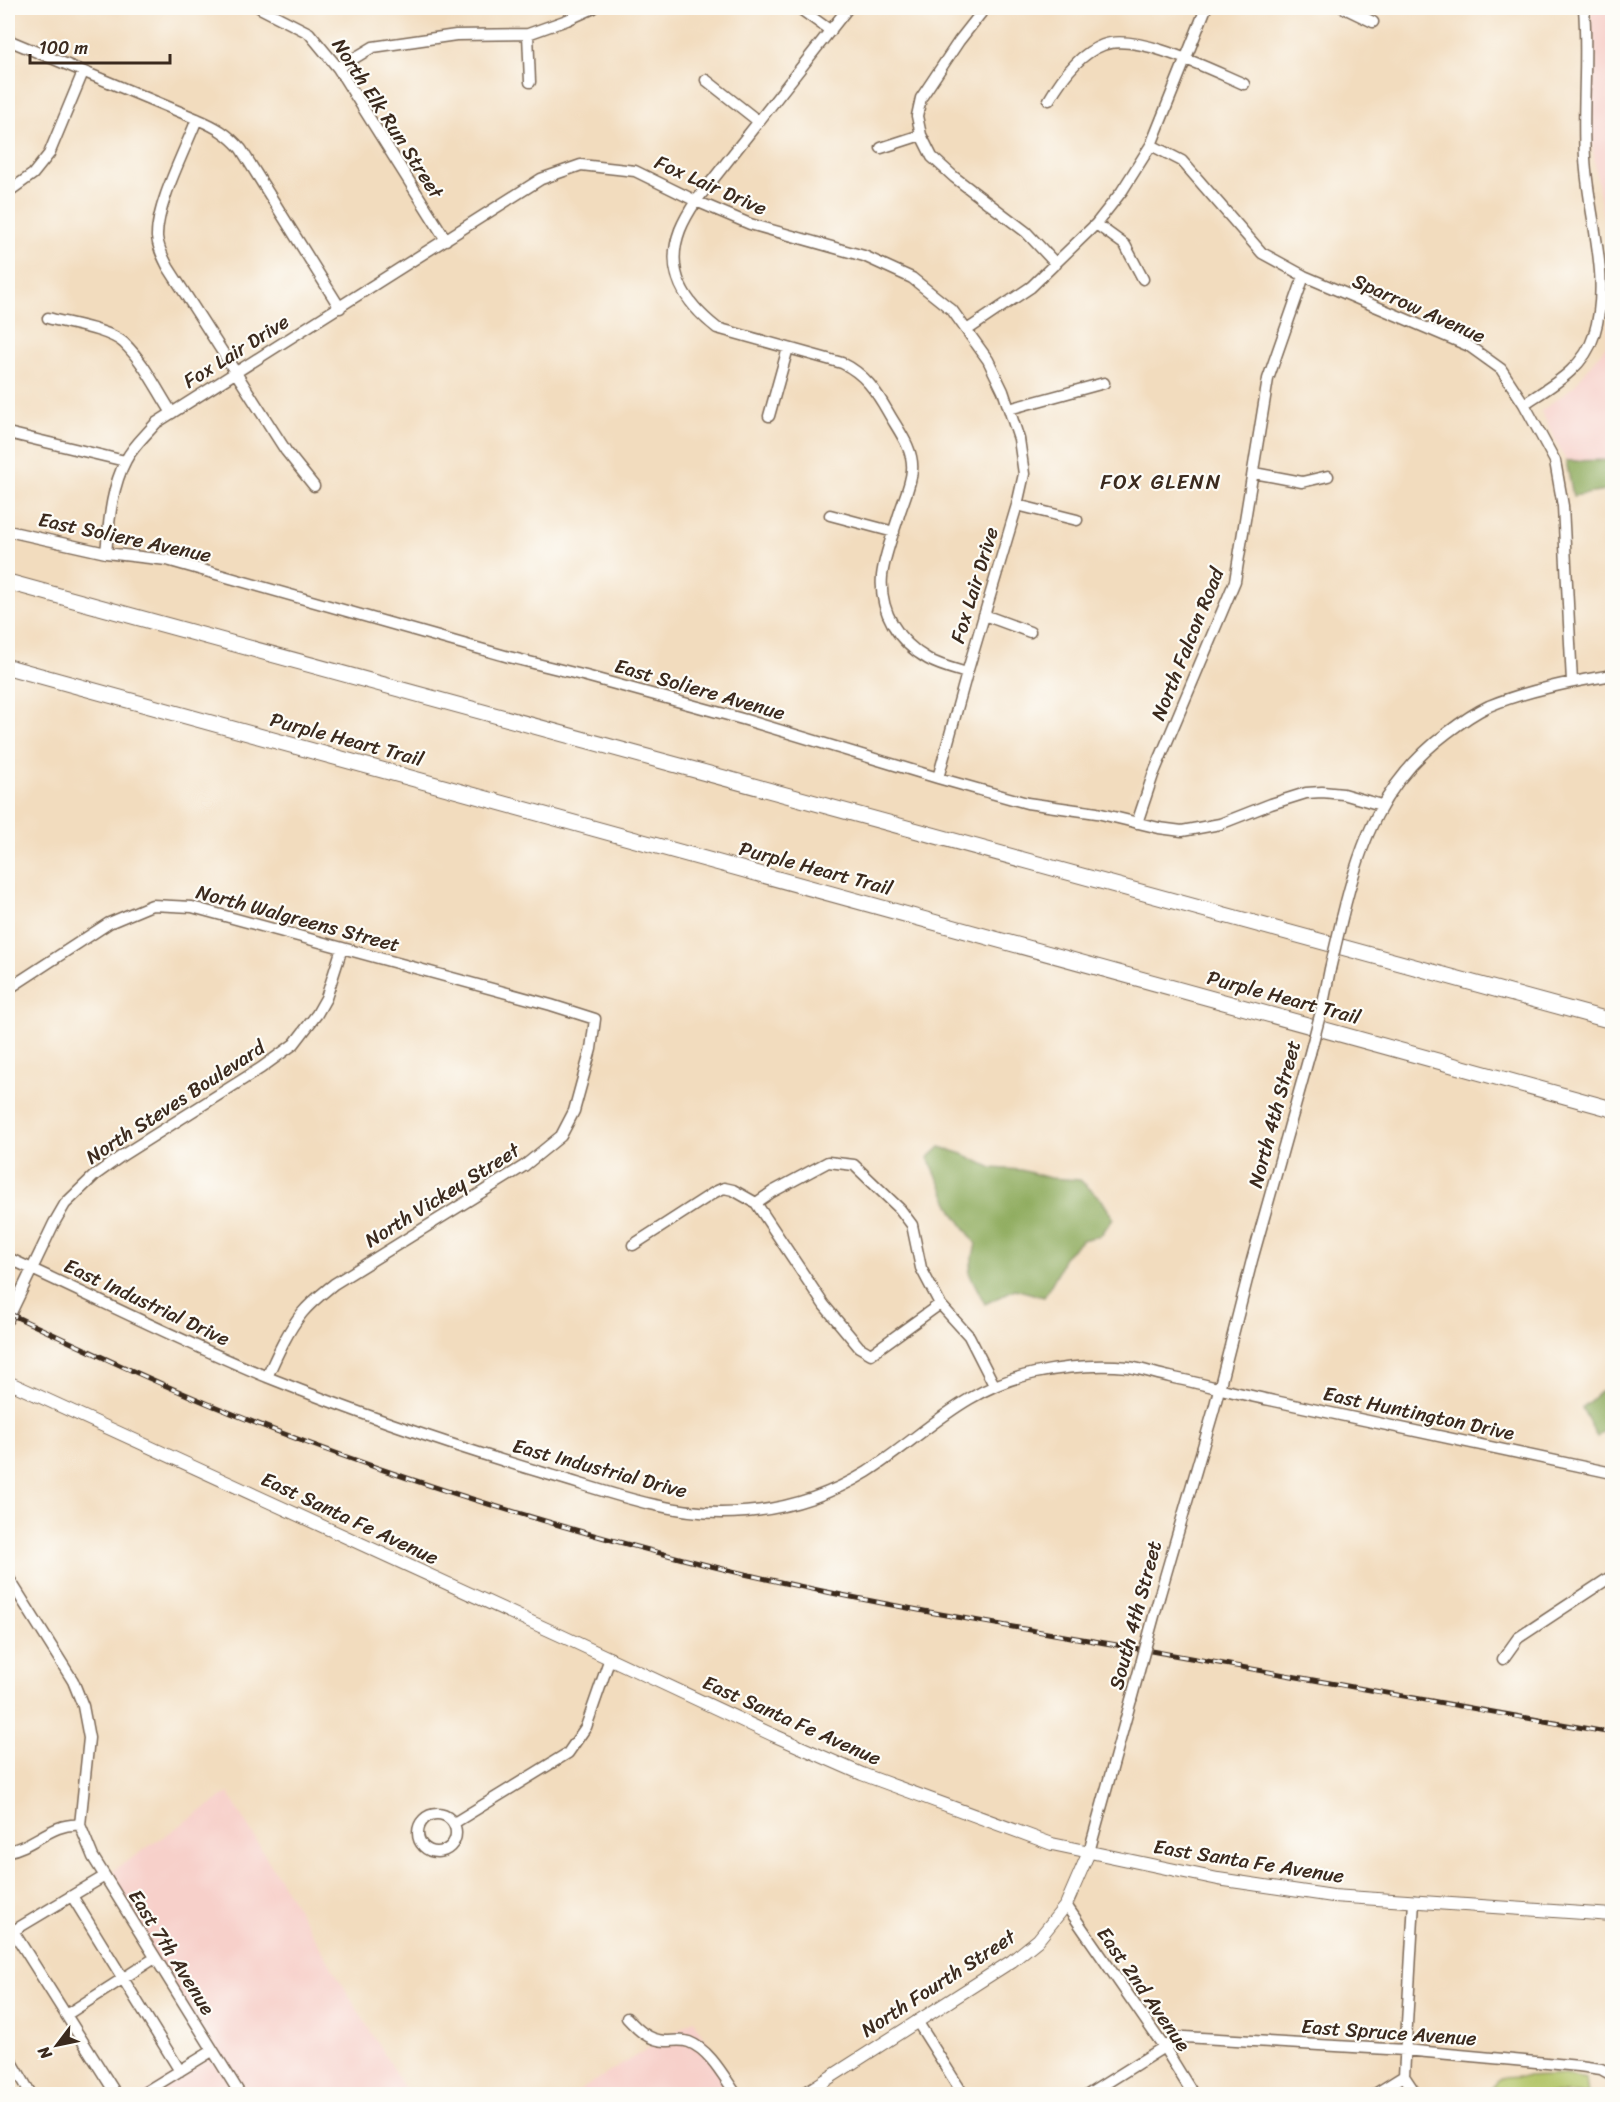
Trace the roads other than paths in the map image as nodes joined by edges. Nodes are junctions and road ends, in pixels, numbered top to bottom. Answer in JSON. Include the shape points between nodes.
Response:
{"nodes":[{"id":1,"x":263,"y":8,"type":"edge"},
{"id":2,"x":594,"y":8,"type":"edge"},
{"id":3,"x":799,"y":8,"type":"edge"},
{"id":4,"x":848,"y":8,"type":"edge"},
{"id":5,"x":985,"y":8,"type":"edge"},
{"id":6,"x":1206,"y":8,"type":"edge"},
{"id":7,"x":1344,"y":8,"type":"edge"},
{"id":8,"x":1584,"y":8,"type":"edge"},
{"id":9,"x":1373,"y":22,"type":"dead end"},
{"id":10,"x":831,"y":31,"type":"junction"},
{"id":11,"x":528,"y":34,"type":"junction"},
{"id":12,"x":8,"y":40,"type":"edge"},
{"id":13,"x":1185,"y":59,"type":"junction"},
{"id":14,"x":338,"y":68,"type":"junction"},
{"id":15,"x":83,"y":72,"type":"junction"},
{"id":16,"x":706,"y":80,"type":"dead end"},
{"id":17,"x":530,"y":82,"type":"dead end"},
{"id":18,"x":1244,"y":84,"type":"dead end"},
{"id":19,"x":1049,"y":100,"type":"dead end"},
{"id":20,"x":197,"y":119,"type":"junction"},
{"id":21,"x":758,"y":121,"type":"junction"},
{"id":22,"x":921,"y":135,"type":"junction"},
{"id":23,"x":1151,"y":145,"type":"junction"},
{"id":24,"x":881,"y":148,"type":"dead end"},
{"id":25,"x":8,"y":192,"type":"edge"},
{"id":26,"x":696,"y":201,"type":"junction"},
{"id":27,"x":1096,"y":224,"type":"junction"},
{"id":28,"x":446,"y":240,"type":"junction"},
{"id":29,"x":1056,"y":264,"type":"junction"},
{"id":30,"x":1304,"y":276,"type":"junction"},
{"id":31,"x":1143,"y":279,"type":"dead end"},
{"id":32,"x":340,"y":308,"type":"junction"},
{"id":33,"x":48,"y":318,"type":"dead end"},
{"id":34,"x":967,"y":330,"type":"junction"},
{"id":35,"x":788,"y":348,"type":"junction"},
{"id":36,"x":236,"y":372,"type":"junction"},
{"id":37,"x":1104,"y":383,"type":"dead end"},
{"id":38,"x":1524,"y":404,"type":"junction"},
{"id":39,"x":1009,"y":409,"type":"junction"},
{"id":40,"x":172,"y":413,"type":"junction"},
{"id":41,"x":769,"y":416,"type":"dead end"},
{"id":42,"x":8,"y":433,"type":"edge"},
{"id":43,"x":125,"y":461,"type":"junction"},
{"id":44,"x":1254,"y":472,"type":"junction"},
{"id":45,"x":1328,"y":476,"type":"dead end"},
{"id":46,"x":314,"y":486,"type":"dead end"},
{"id":47,"x":1017,"y":505,"type":"junction"},
{"id":48,"x":830,"y":515,"type":"dead end"},
{"id":49,"x":1077,"y":520,"type":"dead end"},
{"id":50,"x":8,"y":531,"type":"edge"},
{"id":51,"x":894,"y":532,"type":"junction"},
{"id":52,"x":106,"y":553,"type":"junction"},
{"id":53,"x":8,"y":582,"type":"edge"},
{"id":54,"x":984,"y":615,"type":"junction"},
{"id":55,"x":1030,"y":632,"type":"dead end"},
{"id":56,"x":8,"y":667,"type":"edge"},
{"id":57,"x":967,"y":673,"type":"junction"},
{"id":58,"x":1612,"y":675,"type":"edge"},
{"id":59,"x":1572,"y":682,"type":"junction"},
{"id":60,"x":938,"y":778,"type":"junction"},
{"id":61,"x":1381,"y":805,"type":"junction"},
{"id":62,"x":1137,"y":823,"type":"junction"},
{"id":63,"x":342,"y":948,"type":"junction"},
{"id":64,"x":8,"y":989,"type":"edge"},
{"id":65,"x":595,"y":1019,"type":"joint"},
{"id":66,"x":1612,"y":1021,"type":"edge"},
{"id":67,"x":1612,"y":1109,"type":"edge"},
{"id":68,"x":756,"y":1203,"type":"junction"},
{"id":69,"x":633,"y":1245,"type":"dead end"},
{"id":70,"x":8,"y":1258,"type":"edge"},
{"id":71,"x":33,"y":1270,"type":"junction"},
{"id":72,"x":940,"y":1304,"type":"junction"},
{"id":73,"x":8,"y":1319,"type":"edge"},
{"id":74,"x":267,"y":1377,"type":"junction"},
{"id":75,"x":8,"y":1382,"type":"edge"},
{"id":76,"x":994,"y":1385,"type":"junction"},
{"id":77,"x":1219,"y":1389,"type":"junction"},
{"id":78,"x":1612,"y":1473,"type":"edge"},
{"id":79,"x":1612,"y":1576,"type":"edge"},
{"id":80,"x":8,"y":1577,"type":"edge"},
{"id":81,"x":610,"y":1658,"type":"junction"},
{"id":82,"x":1503,"y":1659,"type":"dead end"},
{"id":83,"x":454,"y":1823,"type":"dead end"},
{"id":84,"x":80,"y":1825,"type":"junction"},
{"id":85,"x":8,"y":1851,"type":"edge"},
{"id":86,"x":1089,"y":1852,"type":"junction"},
{"id":87,"x":105,"y":1876,"type":"junction"},
{"id":88,"x":72,"y":1896,"type":"junction"},
{"id":89,"x":1414,"y":1901,"type":"junction"},
{"id":90,"x":1066,"y":1905,"type":"junction"},
{"id":91,"x":1612,"y":1915,"type":"edge"},
{"id":92,"x":155,"y":1958,"type":"junction"},
{"id":93,"x":124,"y":1977,"type":"junction"},
{"id":94,"x":66,"y":2015,"type":"junction"},
{"id":95,"x":627,"y":2018,"type":"dead end"},
{"id":96,"x":917,"y":2021,"type":"junction"},
{"id":97,"x":1164,"y":2047,"type":"junction"},
{"id":98,"x":1405,"y":2050,"type":"junction"},
{"id":99,"x":212,"y":2051,"type":"junction"},
{"id":100,"x":8,"y":2055,"type":"edge"},
{"id":101,"x":180,"y":2071,"type":"junction"},
{"id":102,"x":1612,"y":2075,"type":"edge"},
{"id":103,"x":1404,"y":2076,"type":"junction"},
{"id":104,"x":32,"y":2094,"type":"edge"},
{"id":105,"x":116,"y":2094,"type":"edge"},
{"id":106,"x":142,"y":2094,"type":"edge"},
{"id":107,"x":240,"y":2094,"type":"edge"},
{"id":108,"x":736,"y":2094,"type":"edge"},
{"id":109,"x":804,"y":2094,"type":"edge"},
{"id":110,"x":963,"y":2094,"type":"edge"},
{"id":111,"x":1089,"y":2094,"type":"edge"},
{"id":112,"x":1193,"y":2094,"type":"edge"},
{"id":113,"x":1375,"y":2094,"type":"edge"},
{"id":114,"x":1416,"y":2094,"type":"edge"}],
"edges":[{"from":1,"to":14,"type":"street","name":"North Elk Run Street","via":[[309,33]]},
{"from":2,"to":11,"type":"street"},
{"from":3,"to":10,"type":"street"},
{"from":4,"to":10,"type":"street"},
{"from":5,"to":22,"type":"street","via":[[921,98],[917,116]]},
{"from":6,"to":13,"type":"street"},
{"from":7,"to":9,"type":"street"},
{"from":8,"to":38,"type":"street","via":[[1585,160],[1599,256],[1601,302],[1594,337],[1582,359],[1568,374]]},
{"from":10,"to":21,"type":"street"},
{"from":11,"to":14,"type":"street","via":[[456,35],[373,47]]},
{"from":11,"to":17,"type":"street"},
{"from":12,"to":15,"type":"street"},
{"from":13,"to":18,"type":"street"},
{"from":13,"to":19,"type":"street","via":[[1139,43],[1103,45],[1084,56],[1060,81]]},
{"from":13,"to":23,"type":"street"},
{"from":14,"to":28,"type":"street","name":"North Elk Run Street"},
{"from":15,"to":20,"type":"street"},
{"from":15,"to":25,"type":"street","via":[[49,154],[33,174]]},
{"from":16,"to":21,"type":"street"},
{"from":20,"to":32,"type":"street","via":[[231,136],[241,149]]},
{"from":20,"to":36,"type":"street","via":[[160,212],[157,238],[168,267]]},
{"from":21,"to":26,"type":"street"},
{"from":22,"to":24,"type":"street"},
{"from":22,"to":29,"type":"street","via":[[932,157],[1026,232]]},
{"from":23,"to":27,"type":"street"},
{"from":23,"to":30,"type":"street","name":"Sparrow Avenue","via":[[1182,161],[1262,253]]},
{"from":26,"to":28,"type":"street","name":"Fox Lair Drive","via":[[635,171],[580,165],[541,179]]},
{"from":26,"to":34,"type":"street","name":"Fox Lair Drive","via":[[775,232],[864,256],[912,278],[952,310]]},
{"from":26,"to":35,"type":"street","via":[[681,227],[674,254],[675,271],[687,300],[717,328]]},
{"from":27,"to":29,"type":"street"},
{"from":27,"to":31,"type":"street","via":[[1125,245]]},
{"from":28,"to":32,"type":"street","name":"Fox Lair Drive"},
{"from":29,"to":34,"type":"street","via":[[1031,287]]},
{"from":30,"to":38,"type":"street","name":"Sparrow Avenue","via":[[1469,346],[1501,369]]},
{"from":30,"to":44,"type":"street","name":"North Falcon Road","via":[[1268,379]]},
{"from":32,"to":36,"type":"street","name":"Fox Lair Drive"},
{"from":33,"to":40,"type":"street","via":[[123,342]]},
{"from":34,"to":39,"type":"street","name":"Fox Lair Drive","via":[[988,360]]},
{"from":35,"to":41,"type":"street"},
{"from":35,"to":51,"type":"street","via":[[855,369],[878,394],[909,449],[912,471]]},
{"from":36,"to":40,"type":"street","name":"Fox Lair Drive"},
{"from":36,"to":46,"type":"street","via":[[286,451]]},
{"from":37,"to":39,"type":"street"},
{"from":38,"to":59,"type":"street","name":"Sparrow Avenue","via":[[1555,461],[1560,480]]},
{"from":39,"to":47,"type":"street","name":"Fox Lair Drive","via":[[1024,474]]},
{"from":40,"to":43,"type":"street","name":"Fox Lair Drive","via":[[156,423]]},
{"from":42,"to":43,"type":"street"},
{"from":43,"to":52,"type":"street","name":"Fox Lair Drive","via":[[110,514]]},
{"from":44,"to":45,"type":"street","via":[[1302,482]]},
{"from":44,"to":62,"type":"street","name":"North Falcon Road","via":[[1235,581],[1153,775]]},
{"from":47,"to":49,"type":"street"},
{"from":47,"to":54,"type":"street","name":"Fox Lair Drive"},
{"from":48,"to":51,"type":"street"},
{"from":50,"to":52,"type":"street","name":"East Soliere Avenue"},
{"from":51,"to":57,"type":"street","via":[[882,575],[887,613],[915,651],[930,661]]},
{"from":52,"to":60,"type":"street","name":"East Soliere Avenue","via":[[167,560],[746,720]]},
{"from":53,"to":66,"type":"highway"},
{"from":54,"to":55,"type":"street"},
{"from":54,"to":57,"type":"street","name":"Fox Lair Drive"},
{"from":56,"to":67,"type":"highway","name":"Purple Heart Trail"},
{"from":57,"to":60,"type":"street","name":"Fox Lair Drive"},
{"from":58,"to":59,"type":"street","name":"North 4th Street"},
{"from":59,"to":61,"type":"street","name":"North 4th Street","via":[[1508,699],[1462,721],[1409,766]]},
{"from":60,"to":62,"type":"street","name":"East Soliere Avenue","via":[[1027,803]]},
{"from":61,"to":62,"type":"street","name":"East Soliere Avenue","via":[[1322,792],[1291,797],[1201,829],[1182,831]]},
{"from":61,"to":77,"type":"street","name":"North 4th Street","bridge":true,"via":[[1354,868],[1323,1004]]},
{"from":63,"to":64,"type":"street","name":"North Walgreens Street","via":[[192,907],[152,905],[109,923]]},
{"from":63,"to":65,"type":"street","name":"North Walgreens Street"},
{"from":63,"to":71,"type":"street","name":"North Steves Boulevard","via":[[326,998],[294,1044],[95,1174],[66,1204]]},
{"from":65,"to":74,"type":"street","name":"North Vickey Street","via":[[574,1111],[561,1136],[524,1166],[317,1297],[301,1313]]},
{"from":68,"to":69,"type":"street","via":[[724,1188]]},
{"from":68,"to":72,"type":"street","via":[[824,1305],[859,1347],[871,1354]]},
{"from":68,"to":72,"type":"street","via":[[828,1162],[854,1165],[912,1225],[921,1268]]},
{"from":70,"to":71,"type":"street","name":"East Industrial Drive"},
{"from":71,"to":73,"type":"street","name":"North Steves Boulevard"},
{"from":71,"to":74,"type":"street","name":"East Industrial Drive"},
{"from":72,"to":76,"type":"street","via":[[969,1336]]},
{"from":74,"to":76,"type":"street","name":"East Industrial Drive","via":[[366,1416],[528,1468],[666,1508],[720,1513],[777,1509],[850,1482],[945,1413]]},
{"from":75,"to":81,"type":"main road","name":"East Santa Fe Avenue"},
{"from":76,"to":77,"type":"street","name":"East Industrial Drive","via":[[1079,1366],[1129,1368]]},
{"from":77,"to":78,"type":"street","name":"East Huntington Drive"},
{"from":77,"to":86,"type":"street","name":"South 4th Street","bridge":true},
{"from":79,"to":82,"type":"street","via":[[1518,1638]]},
{"from":80,"to":84,"type":"street","via":[[73,1681],[83,1706],[88,1738]]},
{"from":81,"to":83,"type":"street","via":[[586,1727],[568,1753]]},
{"from":81,"to":86,"type":"main road","name":"East Santa Fe Avenue","via":[[862,1774],[1052,1844]]},
{"from":84,"to":85,"type":"street","via":[[69,1824],[49,1831],[19,1849]]},
{"from":84,"to":87,"type":"street","name":"East 7th Avenue"},
{"from":86,"to":89,"type":"main road","name":"East Santa Fe Avenue","via":[[1218,1879],[1333,1896]]},
{"from":86,"to":90,"type":"main road","name":"North Fourth Street"},
{"from":87,"to":88,"type":"street"},
{"from":87,"to":92,"type":"street","name":"East 7th Avenue"},
{"from":88,"to":93,"type":"street"},
{"from":88,"to":94,"type":"street","via":[[13,1931]]},
{"from":89,"to":91,"type":"main road","name":"East Santa Fe Avenue"},
{"from":89,"to":98,"type":"street"},
{"from":90,"to":96,"type":"main road","name":"North Fourth Street","via":[[1038,1940],[1012,1961]]},
{"from":90,"to":97,"type":"street","name":"East 2nd Avenue"},
{"from":92,"to":93,"type":"street"},
{"from":92,"to":99,"type":"street","name":"East 7th Avenue"},
{"from":93,"to":94,"type":"street"},
{"from":93,"to":101,"type":"street"},
{"from":94,"to":105,"type":"street"},
{"from":95,"to":108,"type":"street","via":[[641,2033],[663,2041],[690,2043],[706,2053]]},
{"from":96,"to":109,"type":"main road","name":"North Fourth Street"},
{"from":96,"to":110,"type":"street"},
{"from":97,"to":98,"type":"street","name":"East Spruce Avenue","via":[[1185,2037]]},
{"from":97,"to":111,"type":"street","name":"East Spruce Avenue"},
{"from":97,"to":112,"type":"street","name":"East 2nd Avenue"},
{"from":98,"to":102,"type":"street","name":"East Spruce Avenue","via":[[1579,2066]]},
{"from":98,"to":103,"type":"street"},
{"from":99,"to":101,"type":"street"},
{"from":99,"to":107,"type":"street","name":"East 7th Avenue"},
{"from":100,"to":104,"type":"street"},
{"from":101,"to":106,"type":"street"},
{"from":103,"to":113,"type":"street"},
{"from":103,"to":114,"type":"street"}]}
